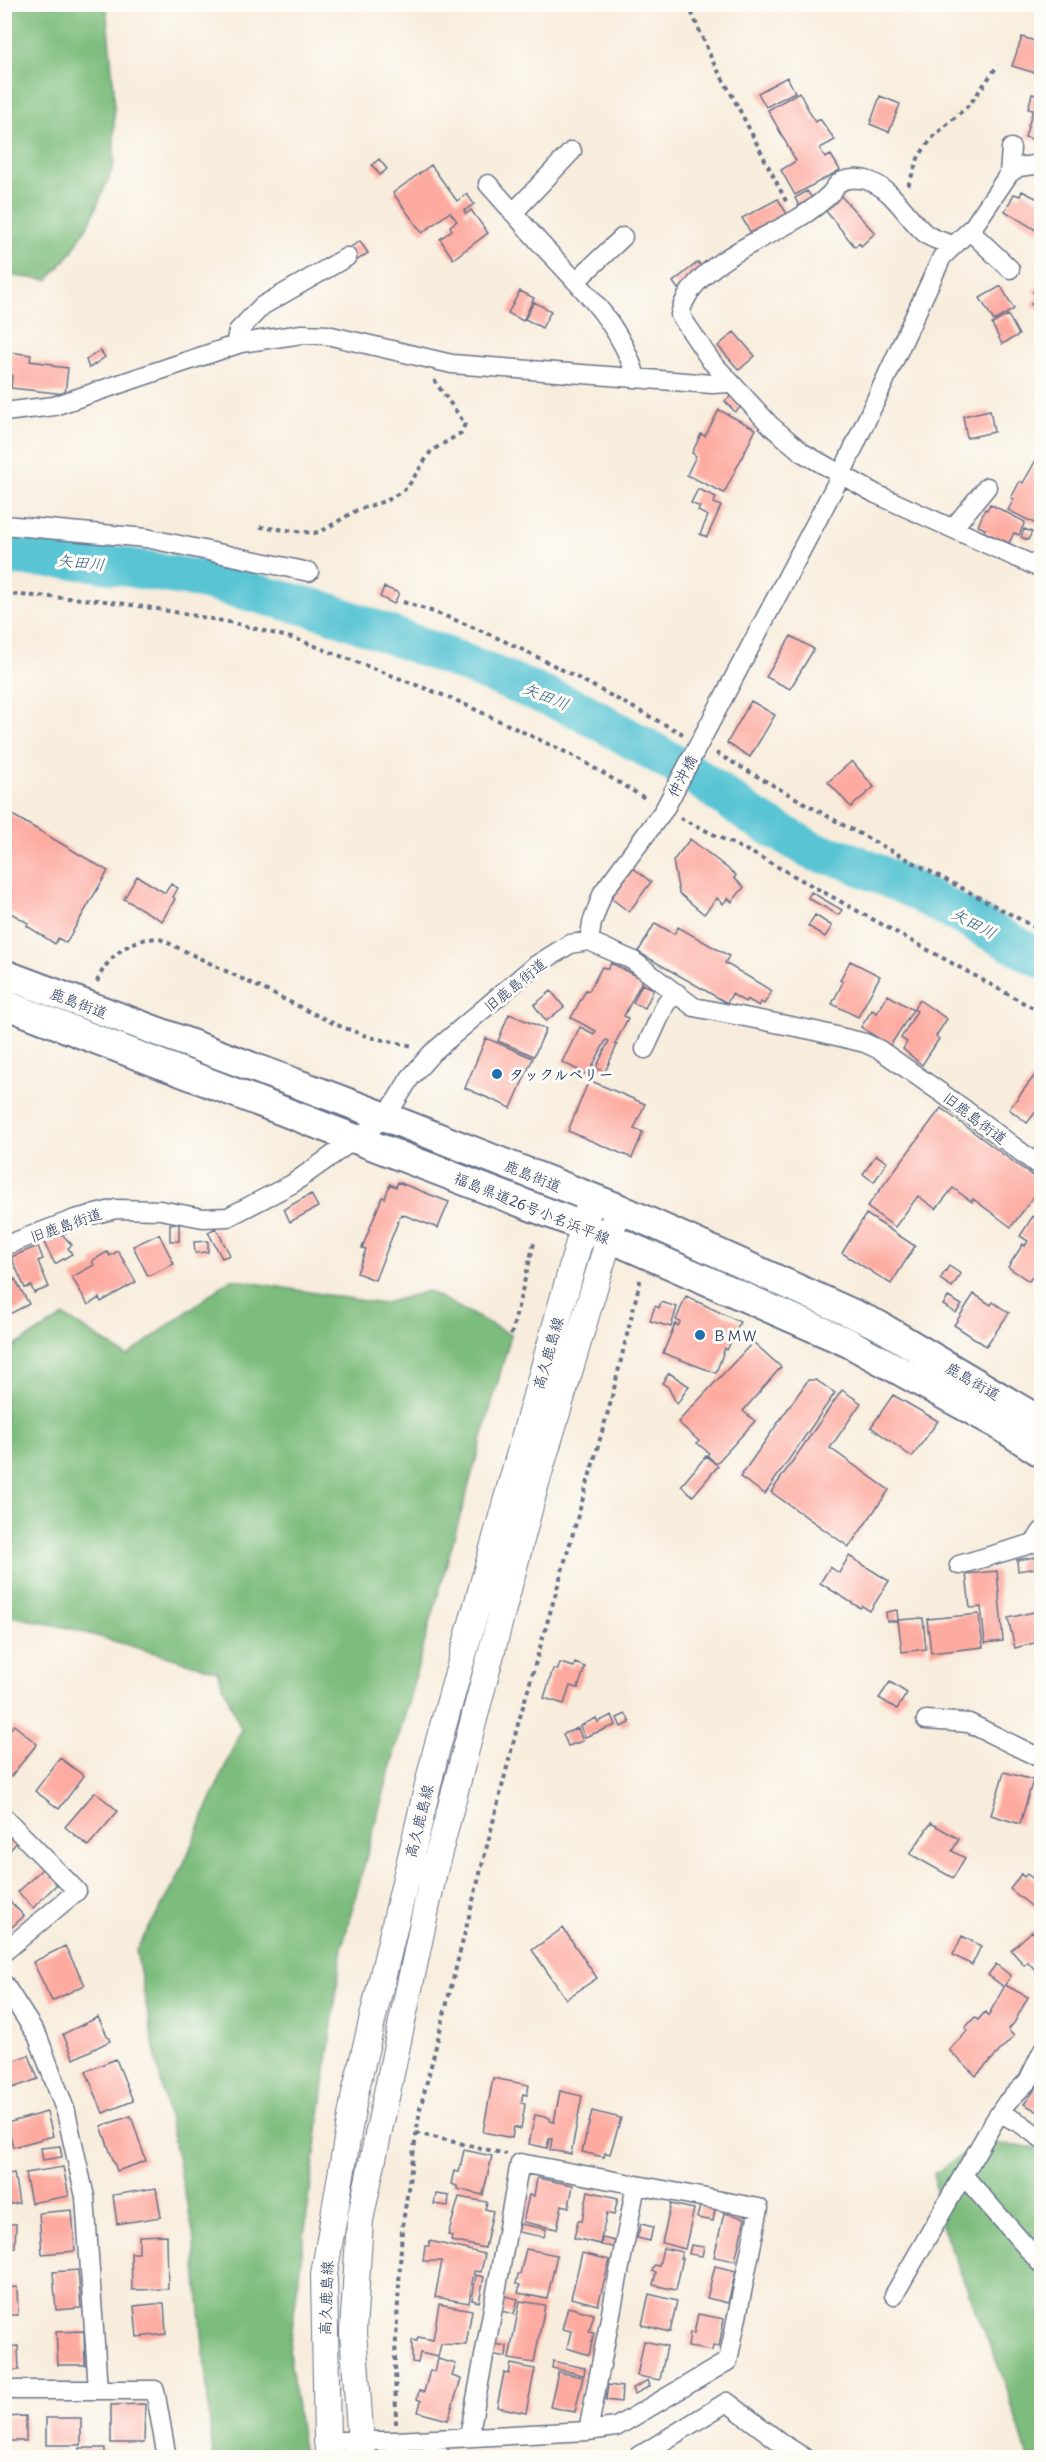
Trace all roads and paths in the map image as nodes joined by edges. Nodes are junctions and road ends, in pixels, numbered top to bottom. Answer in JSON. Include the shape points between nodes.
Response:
{"nodes":[{"id":1,"x":688,"y":4,"type":"edge"},
{"id":2,"x":998,"y":65,"type":"dead end"},
{"id":3,"x":1011,"y":148,"type":"dead end"},
{"id":4,"x":572,"y":151,"type":"dead end"},
{"id":5,"x":1041,"y":164,"type":"edge"},
{"id":6,"x":1010,"y":174,"type":"junction"},
{"id":7,"x":488,"y":184,"type":"dead end"},
{"id":8,"x":897,"y":201,"type":"junction"},
{"id":9,"x":513,"y":213,"type":"junction"},
{"id":10,"x":796,"y":220,"type":"junction"},
{"id":11,"x":969,"y":230,"type":"junction"},
{"id":12,"x":623,"y":237,"type":"dead end"},
{"id":13,"x":953,"y":244,"type":"junction"},
{"id":14,"x":347,"y":258,"type":"dead end"},
{"id":15,"x":1010,"y":269,"type":"dead end"},
{"id":16,"x":576,"y":281,"type":"junction"},
{"id":17,"x":235,"y":345,"type":"junction"},
{"id":18,"x":430,"y":359,"type":"junction"},
{"id":19,"x":636,"y":378,"type":"junction"},
{"id":20,"x":730,"y":383,"type":"junction"},
{"id":21,"x":4,"y":411,"type":"edge"},
{"id":22,"x":841,"y":475,"type":"junction"},
{"id":23,"x":987,"y":487,"type":"dead end"},
{"id":24,"x":4,"y":525,"type":"edge"},
{"id":25,"x":260,"y":527,"type":"dead end"},
{"id":26,"x":953,"y":528,"type":"junction"},
{"id":27,"x":1039,"y":563,"type":"edge"},
{"id":28,"x":309,"y":572,"type":"dead end"},
{"id":29,"x":4,"y":594,"type":"edge"},
{"id":30,"x":402,"y":602,"type":"dead end"},
{"id":31,"x":700,"y":743,"type":"junction"},
{"id":32,"x":664,"y":810,"type":"junction"},
{"id":33,"x":1041,"y":931,"type":"edge"},
{"id":34,"x":589,"y":941,"type":"junction"},
{"id":35,"x":4,"y":974,"type":"edge"},
{"id":36,"x":677,"y":993,"type":"junction"},
{"id":37,"x":4,"y":1004,"type":"edge"},
{"id":38,"x":88,"y":1006,"type":"junction"},
{"id":39,"x":1041,"y":1013,"type":"edge"},
{"id":40,"x":443,"y":1044,"type":"junction"},
{"id":41,"x":645,"y":1049,"type":"dead end"},
{"id":42,"x":386,"y":1117,"type":"junction"},
{"id":43,"x":357,"y":1139,"type":"junction"},
{"id":44,"x":1041,"y":1168,"type":"edge"},
{"id":45,"x":591,"y":1198,"type":"junction"},
{"id":46,"x":618,"y":1208,"type":"junction"},
{"id":47,"x":596,"y":1233,"type":"junction"},
{"id":48,"x":534,"y":1243,"type":"dead end"},
{"id":49,"x":4,"y":1246,"type":"edge"},
{"id":50,"x":636,"y":1301,"type":"dead end"},
{"id":51,"x":511,"y":1335,"type":"dead end"},
{"id":52,"x":1041,"y":1422,"type":"edge"},
{"id":53,"x":1041,"y":1453,"type":"edge"},
{"id":54,"x":1041,"y":1531,"type":"edge"},
{"id":55,"x":959,"y":1565,"type":"dead end"},
{"id":56,"x":926,"y":1720,"type":"dead end"},
{"id":57,"x":1041,"y":1759,"type":"edge"},
{"id":58,"x":4,"y":1817,"type":"edge"},
{"id":59,"x":4,"y":1952,"type":"edge"},
{"id":60,"x":4,"y":1984,"type":"edge"},
{"id":61,"x":1041,"y":2052,"type":"edge"},
{"id":62,"x":1000,"y":2113,"type":"junction"},
{"id":63,"x":416,"y":2133,"type":"junction"},
{"id":64,"x":1041,"y":2139,"type":"edge"},
{"id":65,"x":520,"y":2163,"type":"junction"},
{"id":66,"x":963,"y":2175,"type":"junction"},
{"id":67,"x":636,"y":2185,"type":"junction"},
{"id":68,"x":1041,"y":2265,"type":"edge"},
{"id":69,"x":894,"y":2295,"type":"dead end"},
{"id":70,"x":98,"y":2389,"type":"junction"},
{"id":71,"x":4,"y":2390,"type":"edge"},
{"id":72,"x":588,"y":2431,"type":"junction"},
{"id":73,"x":469,"y":2437,"type":"junction"},
{"id":74,"x":430,"y":2439,"type":"junction"},
{"id":75,"x":396,"y":2441,"type":"junction"},
{"id":76,"x":328,"y":2449,"type":"edge"},
{"id":77,"x":361,"y":2449,"type":"edge"},
{"id":78,"x":167,"y":2457,"type":"edge"},
{"id":79,"x":443,"y":2457,"type":"edge"},
{"id":80,"x":636,"y":2457,"type":"edge"},
{"id":81,"x":805,"y":2457,"type":"edge"}],
"edges":[{"from":1,"to":10,"type":"path","via":[[713,62]]},
{"from":2,"to":8,"type":"path","via":[[970,104],[927,145]]},
{"from":3,"to":6,"type":"street"},
{"from":4,"to":9,"type":"street"},
{"from":5,"to":6,"type":"street","via":[[1019,166]]},
{"from":6,"to":11,"type":"street","name":"仲沖橋"},
{"from":7,"to":9,"type":"street"},
{"from":8,"to":10,"type":"street","via":[[877,184],[852,179],[839,183]]},
{"from":8,"to":13,"type":"street","via":[[927,234]]},
{"from":9,"to":16,"type":"street"},
{"from":10,"to":20,"type":"street","via":[[730,254],[682,305],[680,315],[686,327]]},
{"from":11,"to":13,"type":"street","name":"仲沖橋"},
{"from":11,"to":15,"type":"street"},
{"from":12,"to":16,"type":"street"},
{"from":13,"to":22,"type":"street","name":"仲沖橋","via":[[942,257]]},
{"from":14,"to":17,"type":"street","via":[[262,306],[238,331]]},
{"from":16,"to":19,"type":"street","via":[[625,347]]},
{"from":17,"to":18,"type":"street","via":[[280,336],[327,335]]},
{"from":17,"to":21,"type":"street","via":[[54,406]]},
{"from":18,"to":19,"type":"street"},
{"from":18,"to":25,"type":"path","via":[[434,379],[465,424],[461,433],[431,451],[407,488],[388,500],[343,517],[322,531]]},
{"from":19,"to":20,"type":"street"},
{"from":20,"to":22,"type":"street","via":[[803,453]]},
{"from":22,"to":26,"type":"street"},
{"from":22,"to":31,"type":"street","name":"仲沖橋"},
{"from":23,"to":26,"type":"street"},
{"from":24,"to":28,"type":"street","via":[[146,538]]},
{"from":26,"to":27,"type":"street"},
{"from":29,"to":32,"type":"path","via":[[152,608],[299,640],[500,720],[576,757]]},
{"from":30,"to":31,"type":"path","via":[[431,610],[536,657]]},
{"from":31,"to":32,"type":"street","name":"仲沖橋"},
{"from":31,"to":33,"type":"path"},
{"from":32,"to":34,"type":"street","name":"仲沖橋","via":[[603,892]]},
{"from":32,"to":39,"type":"path","via":[[760,857]]},
{"from":34,"to":36,"type":"street","name":"旧鹿島街道","via":[[632,960]]},
{"from":34,"to":40,"type":"street","name":"旧鹿島街道","via":[[570,944],[533,967]]},
{"from":35,"to":38,"type":"main road","name":"鹿島街道"},
{"from":36,"to":41,"type":"street","via":[[666,1003]]},
{"from":36,"to":44,"type":"street","name":"旧鹿島街道","via":[[694,1007],[812,1030],[880,1050]]},
{"from":37,"to":43,"type":"main road","name":"福島県道26号小名浜平線"},
{"from":38,"to":40,"type":"path","via":[[98,978],[110,961],[133,941],[160,939],[369,1037],[413,1046]]},
{"from":38,"to":42,"type":"main road","name":"鹿島街道"},
{"from":40,"to":42,"type":"street","name":"旧鹿島街道","via":[[410,1078]]},
{"from":42,"to":43,"type":"street","name":"旧鹿島街道"},
{"from":42,"to":45,"type":"main road","name":"鹿島街道"},
{"from":43,"to":47,"type":"main road","name":"福島県道26号小名浜平線"},
{"from":43,"to":49,"type":"street","name":"旧鹿島街道","via":[[292,1184],[228,1217],[116,1209],[75,1218]]},
{"from":45,"to":46,"type":"main road","name":"鹿島街道"},
{"from":45,"to":47,"type":"main road","name":"高久鹿島線"},
{"from":46,"to":47,"type":"main road","name":"高久鹿島線"},
{"from":46,"to":52,"type":"main road","name":"鹿島街道","via":[[878,1325]]},
{"from":47,"to":53,"type":"main road","name":"福島県道26号小名浜平線","via":[[849,1343],[999,1425]]},
{"from":47,"to":76,"type":"main road","name":"高久鹿島線","via":[[436,1751],[355,2092],[324,2274]]},
{"from":47,"to":77,"type":"main road","name":"高久鹿島線","via":[[536,1483],[434,1871],[360,2220],[353,2332]]},
{"from":48,"to":51,"type":"path"},
{"from":50,"to":63,"type":"path","via":[[518,1724]]},
{"from":54,"to":55,"type":"street","via":[[1034,1543]]},
{"from":56,"to":57,"type":"street","via":[[969,1723]]},
{"from":58,"to":59,"type":"street","via":[[77,1891]]},
{"from":60,"to":70,"type":"street","via":[[38,2037],[66,2112],[85,2197]]},
{"from":61,"to":62,"type":"street","via":[[1028,2081]]},
{"from":62,"to":64,"type":"street"},
{"from":62,"to":66,"type":"street"},
{"from":63,"to":65,"type":"path","via":[[516,2156]]},
{"from":63,"to":75,"type":"path","via":[[402,2229],[395,2356]]},
{"from":65,"to":67,"type":"street"},
{"from":65,"to":73,"type":"street"},
{"from":66,"to":68,"type":"street"},
{"from":66,"to":69,"type":"street"},
{"from":67,"to":72,"type":"street"},
{"from":67,"to":72,"type":"street","via":[[759,2208],[728,2361],[616,2427]]},
{"from":70,"to":71,"type":"street"},
{"from":70,"to":78,"type":"street","via":[[155,2390]]},
{"from":72,"to":73,"type":"street"},
{"from":73,"to":74,"type":"street"},
{"from":74,"to":75,"type":"street"},
{"from":74,"to":79,"type":"street"},
{"from":75,"to":77,"type":"street"},
{"from":76,"to":77,"type":"street"},
{"from":80,"to":81,"type":"street","via":[[727,2402]]}]}
